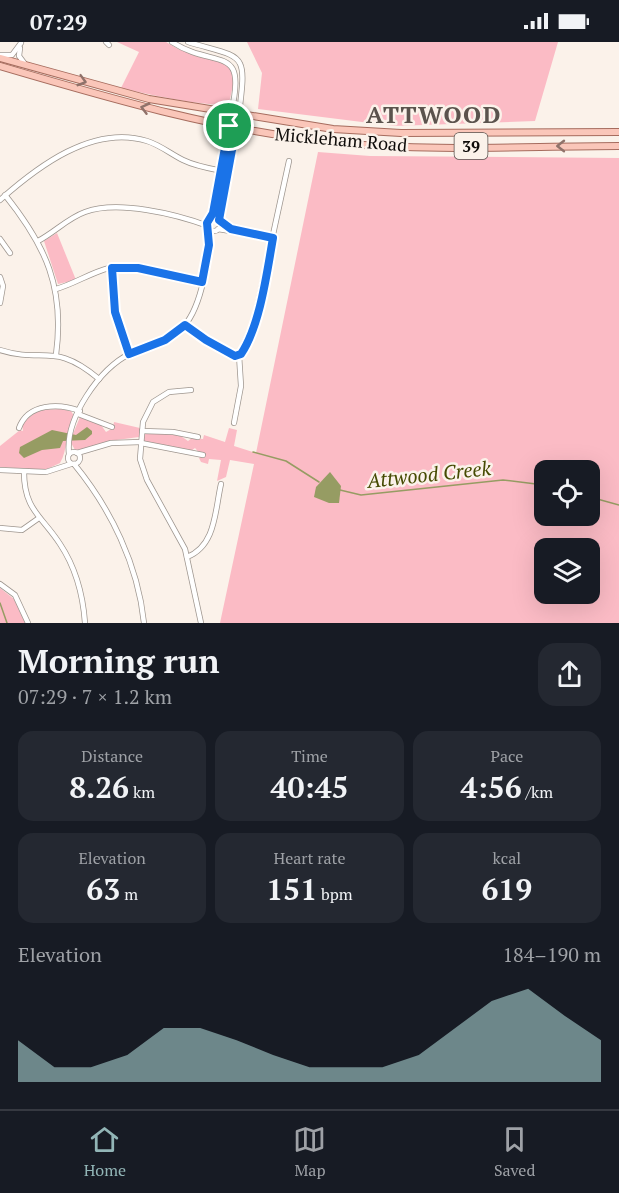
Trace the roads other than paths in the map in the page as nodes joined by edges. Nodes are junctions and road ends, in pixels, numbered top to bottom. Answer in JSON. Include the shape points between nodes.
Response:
{"nodes":[{"id":1,"x":172,"y":42,"type":"edge"},
{"id":2,"x":188,"y":42,"type":"edge"},
{"id":3,"x":21,"y":43,"type":"edge"},
{"id":4,"x":0,"y":57,"type":"edge"},
{"id":5,"x":26,"y":65,"type":"junction"},
{"id":6,"x":0,"y":66,"type":"edge"},
{"id":7,"x":231,"y":113,"type":"junction"},
{"id":8,"x":239,"y":114,"type":"junction"},
{"id":9,"x":218,"y":124,"type":"junction"},
{"id":10,"x":233,"y":127,"type":"junction"},
{"id":11,"x":619,"y":132,"type":"edge"},
{"id":12,"x":225,"y":146,"type":"junction"},
{"id":13,"x":619,"y":146,"type":"edge"},
{"id":14,"x":289,"y":161,"type":"dead end"},
{"id":15,"x":221,"y":171,"type":"junction"},
{"id":16,"x":228,"y":172,"type":"junction"},
{"id":17,"x":6,"y":195,"type":"junction"},
{"id":18,"x":0,"y":200,"type":"edge"},
{"id":19,"x":209,"y":224,"type":"junction"},
{"id":20,"x":218,"y":226,"type":"junction"},
{"id":21,"x":273,"y":238,"type":"junction"},
{"id":22,"x":0,"y":239,"type":"edge"},
{"id":23,"x":39,"y":241,"type":"junction"},
{"id":24,"x":209,"y":245,"type":"junction"},
{"id":25,"x":10,"y":253,"type":"dead end"},
{"id":26,"x":112,"y":268,"type":"junction"},
{"id":27,"x":0,"y":277,"type":"edge"},
{"id":28,"x":202,"y":282,"type":"junction"},
{"id":29,"x":56,"y":289,"type":"junction"},
{"id":30,"x":0,"y":303,"type":"edge"},
{"id":31,"x":8,"y":306,"type":"dead end"},
{"id":32,"x":185,"y":325,"type":"junction"},
{"id":33,"x":0,"y":350,"type":"edge"},
{"id":34,"x":56,"y":354,"type":"junction"},
{"id":35,"x":129,"y":354,"type":"junction"},
{"id":36,"x":239,"y":355,"type":"junction"},
{"id":37,"x":99,"y":379,"type":"junction"},
{"id":38,"x":191,"y":390,"type":"dead end"},
{"id":39,"x":79,"y":412,"type":"junction"},
{"id":40,"x":234,"y":423,"type":"dead end"},
{"id":41,"x":112,"y":427,"type":"dead end"},
{"id":42,"x":19,"y":428,"type":"dead end"},
{"id":43,"x":142,"y":431,"type":"junction"},
{"id":44,"x":198,"y":437,"type":"dead end"},
{"id":45,"x":141,"y":443,"type":"junction"},
{"id":46,"x":203,"y":455,"type":"dead end"},
{"id":47,"x":74,"y":458,"type":"junction"},
{"id":48,"x":0,"y":470,"type":"edge"},
{"id":49,"x":24,"y":472,"type":"junction"},
{"id":50,"x":221,"y":484,"type":"dead end"},
{"id":51,"x":39,"y":518,"type":"junction"},
{"id":52,"x":0,"y":528,"type":"edge"},
{"id":53,"x":187,"y":556,"type":"junction"},
{"id":54,"x":0,"y":584,"type":"edge"},
{"id":55,"x":28,"y":623,"type":"edge"},
{"id":56,"x":85,"y":623,"type":"edge"},
{"id":57,"x":144,"y":623,"type":"edge"},
{"id":58,"x":201,"y":623,"type":"edge"}],
"edges":[{"from":1,"to":7,"type":"street","via":[[221,57],[232,65],[237,83]]},
{"from":2,"to":8,"type":"street","via":[[223,50],[242,66]]},
{"from":3,"to":4,"type":"street","via":[[12,55]]},
{"from":3,"to":5,"type":"street","via":[[19,56]]},
{"from":4,"to":5,"type":"main road","name":"Mickleham Road","number":"39"},
{"from":5,"to":7,"type":"main road","name":"Mickleham Road","number":"39","one_way":true,"via":[[149,99]]},
{"from":9,"to":6,"type":"main road","name":"Mickleham Road","number":"39","one_way":true,"via":[[146,109]]},
{"from":7,"to":8,"type":"main road","name":"Mickleham Road","number":"39"},
{"from":7,"to":10,"type":"main road"},
{"from":8,"to":10,"type":"main road"},
{"from":8,"to":11,"type":"main road","name":"Mickleham Road","number":"39","via":[[333,129],[382,132]]},
{"from":9,"to":10,"type":"main road","name":"Mickleham Road","number":"39"},
{"from":9,"to":12,"type":"street"},
{"from":10,"to":12,"type":"street"},
{"from":13,"to":10,"type":"main road","name":"Mickleham Road","number":"39","one_way":true,"via":[[376,146]]},
{"from":10,"to":16,"type":"street"},
{"from":12,"to":15,"type":"street"},
{"from":14,"to":21,"type":"street"},
{"from":15,"to":16,"type":"street"},
{"from":15,"to":17,"type":"street","via":[[189,163],[145,140],[114,138],[58,156]]},
{"from":15,"to":19,"type":"street"},
{"from":16,"to":20,"type":"street"},
{"from":17,"to":18,"type":"street"},
{"from":17,"to":23,"type":"street"},
{"from":19,"to":20,"type":"street"},
{"from":19,"to":20,"type":"street"},
{"from":19,"to":23,"type":"street","via":[[127,207],[106,207],[75,216]]},
{"from":19,"to":24,"type":"street"},
{"from":20,"to":21,"type":"street"},
{"from":20,"to":24,"type":"street"},
{"from":21,"to":36,"type":"street","via":[[254,322]]},
{"from":22,"to":25,"type":"street"},
{"from":23,"to":29,"type":"street"},
{"from":24,"to":28,"type":"street"},
{"from":26,"to":28,"type":"street","via":[[138,268]]},
{"from":26,"to":29,"type":"street"},
{"from":26,"to":35,"type":"street","via":[[115,312]]},
{"from":27,"to":30,"type":"street"},
{"from":28,"to":32,"type":"street","via":[[195,309]]},
{"from":29,"to":34,"type":"street"},
{"from":30,"to":31,"type":"street"},
{"from":32,"to":35,"type":"street","via":[[165,340]]},
{"from":32,"to":36,"type":"street","via":[[212,344]]},
{"from":33,"to":34,"type":"street"},
{"from":34,"to":37,"type":"street","via":[[77,362]]},
{"from":35,"to":37,"type":"street"},
{"from":36,"to":40,"type":"street","via":[[241,386]]},
{"from":37,"to":39,"type":"street"},
{"from":38,"to":43,"type":"street","via":[[169,392],[158,398],[145,415]]},
{"from":39,"to":41,"type":"street"},
{"from":39,"to":42,"type":"street","via":[[67,407],[41,407],[24,418]]},
{"from":39,"to":47,"type":"street","via":[[68,444]]},
{"from":43,"to":44,"type":"street"},
{"from":43,"to":45,"type":"street"},
{"from":45,"to":46,"type":"street"},
{"from":45,"to":47,"type":"street","via":[[119,442]]},
{"from":45,"to":53,"type":"street","via":[[143,473]]},
{"from":47,"to":49,"type":"street","via":[[46,472]]},
{"from":47,"to":57,"type":"street","via":[[109,516],[133,567]]},
{"from":48,"to":49,"type":"street"},
{"from":49,"to":51,"type":"street","via":[[27,500]]},
{"from":50,"to":53,"type":"street","via":[[209,539],[200,551]]},
{"from":51,"to":52,"type":"street","via":[[22,530]]},
{"from":51,"to":56,"type":"street","via":[[72,565]]},
{"from":53,"to":58,"type":"street"},
{"from":54,"to":55,"type":"street","via":[[15,595]]}]}
